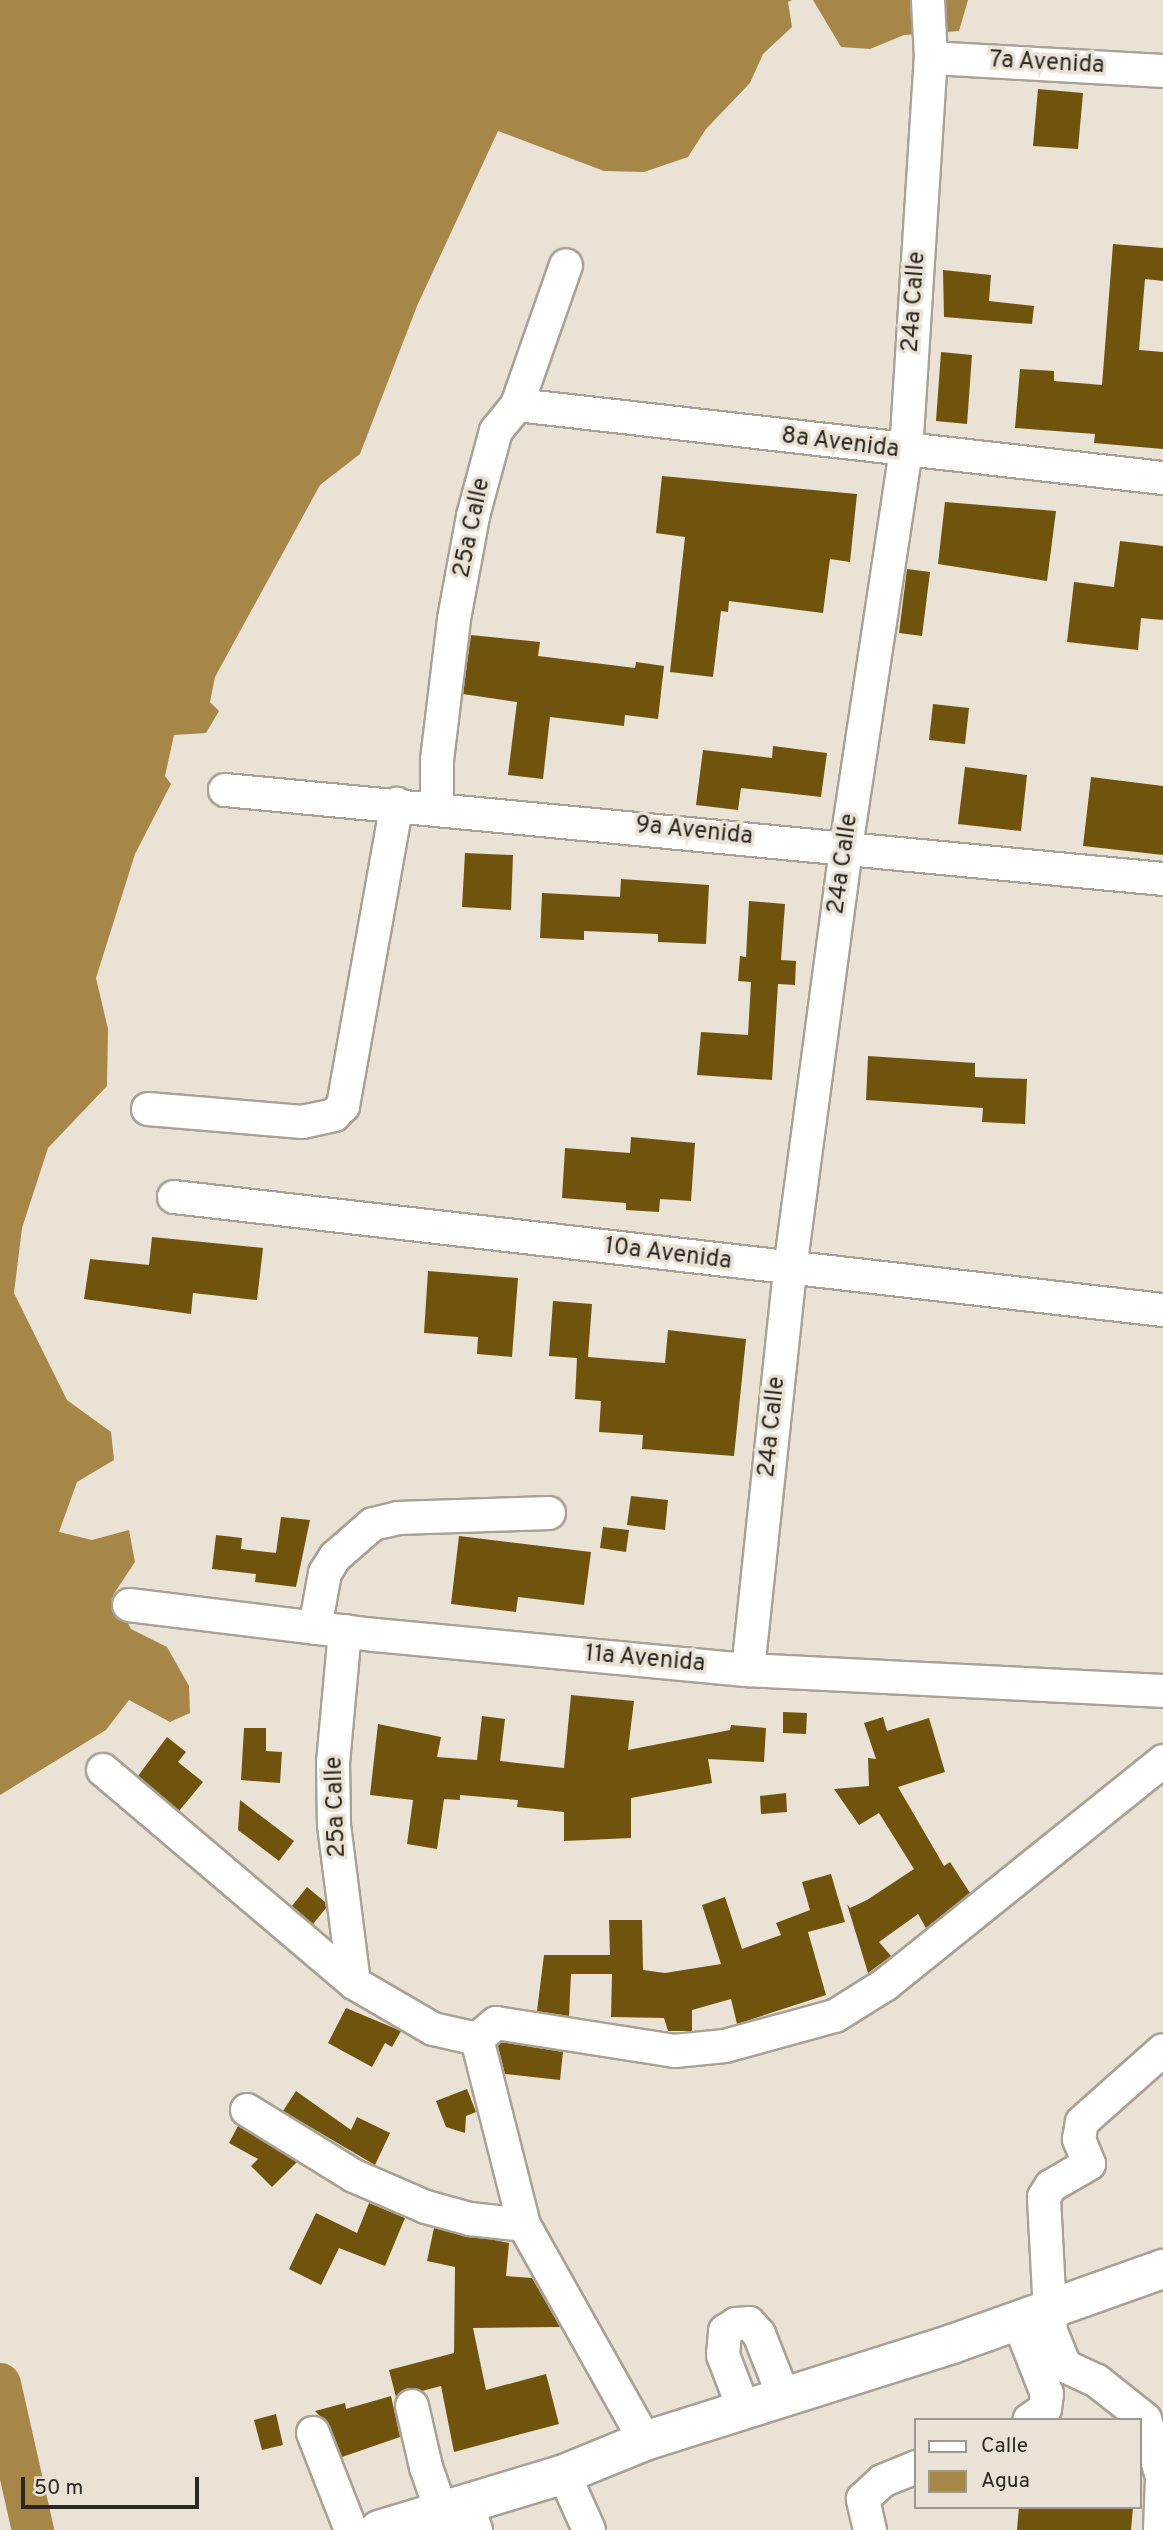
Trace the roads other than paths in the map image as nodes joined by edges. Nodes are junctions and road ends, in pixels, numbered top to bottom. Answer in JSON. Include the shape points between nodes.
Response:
{"nodes":[{"id":1,"x":928,"y":0,"type":"edge"},
{"id":2,"x":931,"y":58,"type":"junction"},
{"id":3,"x":1163,"y":71,"type":"edge"},
{"id":4,"x":566,"y":265,"type":"dead end"},
{"id":5,"x":517,"y":405,"type":"junction"},
{"id":6,"x":906,"y":452,"type":"junction"},
{"id":7,"x":1163,"y":478,"type":"edge"},
{"id":8,"x":225,"y":790,"type":"dead end"},
{"id":9,"x":397,"y":804,"type":"junction"},
{"id":10,"x":438,"y":807,"type":"junction"},
{"id":11,"x":846,"y":846,"type":"junction"},
{"id":12,"x":1163,"y":879,"type":"edge"},
{"id":13,"x":148,"y":1110,"type":"dead end"},
{"id":14,"x":174,"y":1197,"type":"dead end"},
{"id":15,"x":790,"y":1269,"type":"junction"},
{"id":16,"x":1163,"y":1310,"type":"edge"},
{"id":17,"x":549,"y":1513,"type":"dead end"},
{"id":18,"x":129,"y":1605,"type":"dead end"},
{"id":19,"x":330,"y":1629,"type":"junction"},
{"id":20,"x":747,"y":1670,"type":"junction"},
{"id":21,"x":1163,"y":1691,"type":"edge"},
{"id":22,"x":1163,"y":1761,"type":"edge"},
{"id":23,"x":103,"y":1770,"type":"dead end"},
{"id":24,"x":354,"y":1983,"type":"junction"},
{"id":25,"x":477,"y":2039,"type":"junction"},
{"id":26,"x":1163,"y":2050,"type":"edge"},
{"id":27,"x":247,"y":2110,"type":"dead end"},
{"id":28,"x":524,"y":2225,"type":"junction"},
{"id":29,"x":1163,"y":2269,"type":"edge"},
{"id":30,"x":1163,"y":2294,"type":"edge"},
{"id":31,"x":1035,"y":2326,"type":"junction"},
{"id":32,"x":783,"y":2395,"type":"junction"},
{"id":33,"x":412,"y":2406,"type":"dead end"},
{"id":34,"x":744,"y":2410,"type":"junction"},
{"id":35,"x":1032,"y":2418,"type":"edge"},
{"id":36,"x":313,"y":2433,"type":"dead end"},
{"id":37,"x":645,"y":2441,"type":"junction"},
{"id":38,"x":914,"y":2468,"type":"edge"},
{"id":39,"x":575,"y":2500,"type":"edge"},
{"id":40,"x":461,"y":2522,"type":"edge"},
{"id":41,"x":351,"y":2530,"type":"edge"},
{"id":42,"x":379,"y":2530,"type":"edge"},
{"id":43,"x":870,"y":2530,"type":"edge"},
{"id":44,"x":1160,"y":2530,"type":"edge"}],
"edges":[{"from":1,"to":2,"type":"street","name":"24a Calle"},
{"from":2,"to":3,"type":"street","name":"7a Avenida"},
{"from":2,"to":6,"type":"street","name":"24a Calle"},
{"from":4,"to":5,"type":"street","name":"25a Calle"},
{"from":5,"to":6,"type":"street","name":"8a Avenida"},
{"from":5,"to":10,"type":"street","name":"25a Calle","via":[[496,431],[473,516],[454,619],[437,760]]},
{"from":6,"to":7,"type":"street","name":"8a Avenida"},
{"from":6,"to":11,"type":"street","name":"24a Calle"},
{"from":8,"to":9,"type":"street","name":"9a Avenida"},
{"from":9,"to":10,"type":"street","name":"9a Avenida"},
{"from":9,"to":13,"type":"street","via":[[342,1106],[334,1115],[302,1122]]},
{"from":10,"to":11,"type":"street","name":"9a Avenida"},
{"from":11,"to":12,"type":"street","name":"9a Avenida"},
{"from":11,"to":15,"type":"street","name":"24a Calle"},
{"from":14,"to":15,"type":"street","name":"10a Avenida"},
{"from":15,"to":16,"type":"street","name":"10a Avenida"},
{"from":15,"to":20,"type":"street","name":"24a Calle"},
{"from":17,"to":19,"type":"street","name":"25a Calle","via":[[398,1518],[373,1524],[335,1557],[325,1573]]},
{"from":18,"to":19,"type":"street","name":"11a Avenida"},
{"from":19,"to":20,"type":"street","name":"11a Avenida"},
{"from":19,"to":24,"type":"street","name":"25a Calle","via":[[334,1825]]},
{"from":20,"to":21,"type":"street","name":"11a Avenida"},
{"from":22,"to":25,"type":"street","via":[[886,1984],[835,2016],[725,2046],[675,2051],[496,2023]]},
{"from":23,"to":24,"type":"street"},
{"from":24,"to":25,"type":"street","via":[[433,2029]]},
{"from":25,"to":28,"type":"street"},
{"from":26,"to":31,"type":"street","via":[[1082,2122],[1079,2139],[1091,2158],[1086,2169],[1045,2190]]},
{"from":27,"to":28,"type":"street","via":[[354,2176],[426,2207],[470,2219]]},
{"from":28,"to":37,"type":"street"},
{"from":29,"to":31,"type":"main road"},
{"from":30,"to":31,"type":"main road"},
{"from":31,"to":32,"type":"main road"},
{"from":31,"to":35,"type":"street","via":[[1047,2394],[1045,2409]]},
{"from":31,"to":39,"type":"main road","via":[[690,2452]]},
{"from":31,"to":44,"type":"street","via":[[1065,2366],[1097,2381],[1145,2419],[1162,2477]]},
{"from":32,"to":34,"type":"main road"},
{"from":32,"to":34,"type":"street","via":[[759,2334],[750,2323],[736,2324],[725,2330],[723,2355]]},
{"from":33,"to":40,"type":"street","via":[[426,2467]]},
{"from":34,"to":37,"type":"main road"},
{"from":36,"to":41,"type":"street"},
{"from":37,"to":39,"type":"main road"},
{"from":38,"to":43,"type":"street","via":[[882,2481],[863,2499]]},
{"from":39,"to":40,"type":"main road"},
{"from":40,"to":42,"type":"main road"}]}
